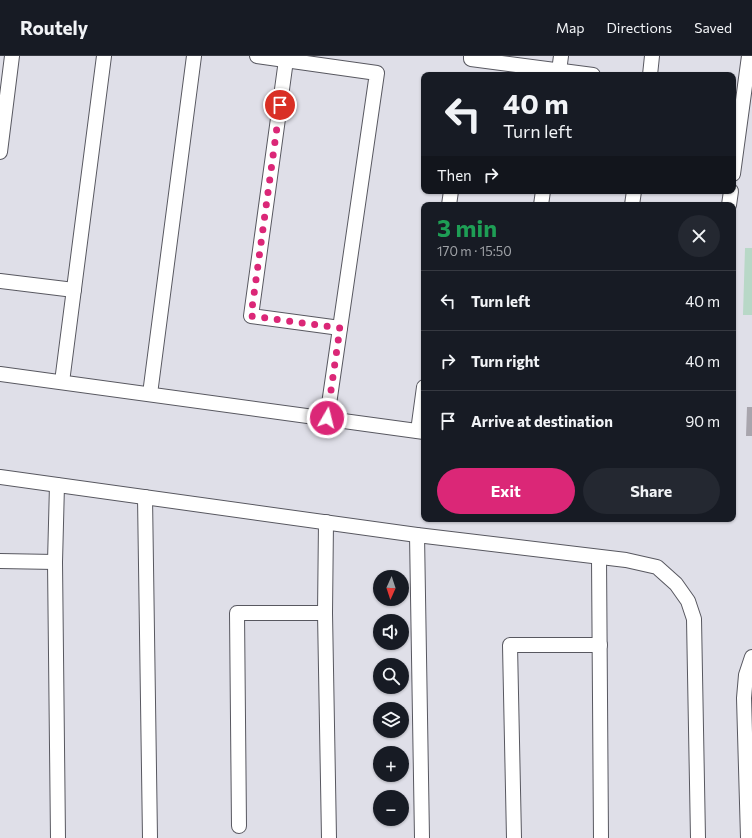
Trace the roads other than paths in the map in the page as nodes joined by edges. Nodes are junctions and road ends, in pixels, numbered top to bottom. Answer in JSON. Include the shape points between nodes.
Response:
{"nodes":[{"id":1,"x":12,"y":56,"type":"edge"},
{"id":2,"x":104,"y":56,"type":"edge"},
{"id":3,"x":194,"y":56,"type":"edge"},
{"id":4,"x":256,"y":56,"type":"edge"},
{"id":5,"x":471,"y":56,"type":"edge"},
{"id":6,"x":561,"y":56,"type":"edge"},
{"id":7,"x":652,"y":56,"type":"edge"},
{"id":8,"x":749,"y":56,"type":"edge"},
{"id":9,"x":286,"y":60,"type":"junction"},
{"id":10,"x":559,"y":71,"type":"junction"},
{"id":11,"x":568,"y":72,"type":"edge"},
{"id":12,"x":650,"y":72,"type":"edge"},
{"id":13,"x":0,"y":152,"type":"edge"},
{"id":14,"x":736,"y":152,"type":"edge"},
{"id":15,"x":0,"y":281,"type":"edge"},
{"id":16,"x":74,"y":290,"type":"junction"},
{"id":17,"x":340,"y":328,"type":"junction"},
{"id":18,"x":0,"y":374,"type":"edge"},
{"id":19,"x":62,"y":382,"type":"junction"},
{"id":20,"x":150,"y":394,"type":"junction"},
{"id":21,"x":327,"y":418,"type":"junction"},
{"id":22,"x":421,"y":432,"type":"edge"},
{"id":23,"x":0,"y":477,"type":"edge"},
{"id":24,"x":56,"y":485,"type":"junction"},
{"id":25,"x":145,"y":497,"type":"junction"},
{"id":26,"x":326,"y":522,"type":"junction"},
{"id":27,"x":417,"y":535,"type":"junction"},
{"id":28,"x":599,"y":558,"type":"junction"},
{"id":29,"x":0,"y":561,"type":"edge"},
{"id":30,"x":55,"y":562,"type":"junction"},
{"id":31,"x":325,"y":613,"type":"junction"},
{"id":32,"x":600,"y":645,"type":"junction"},
{"id":33,"x":752,"y":657,"type":"edge"},
{"id":34,"x":239,"y":826,"type":"dead end"},
{"id":35,"x":58,"y":838,"type":"edge"},
{"id":36,"x":150,"y":838,"type":"edge"},
{"id":37,"x":329,"y":838,"type":"edge"},
{"id":38,"x":422,"y":838,"type":"edge"},
{"id":39,"x":514,"y":838,"type":"edge"},
{"id":40,"x":601,"y":838,"type":"edge"},
{"id":41,"x":698,"y":838,"type":"edge"},
{"id":42,"x":748,"y":838,"type":"edge"}],
"edges":[{"from":1,"to":13,"type":"street"},
{"from":2,"to":16,"type":"street"},
{"from":3,"to":20,"type":"street"},
{"from":4,"to":9,"type":"street"},
{"from":5,"to":10,"type":"street"},
{"from":6,"to":10,"type":"street"},
{"from":7,"to":12,"type":"street"},
{"from":8,"to":14,"type":"street"},
{"from":9,"to":17,"type":"street","via":[[251,316]]},
{"from":9,"to":17,"type":"street","via":[[377,73]]},
{"from":10,"to":11,"type":"street"},
{"from":15,"to":16,"type":"street"},
{"from":16,"to":19,"type":"street"},
{"from":17,"to":21,"type":"street"},
{"from":18,"to":19,"type":"street"},
{"from":19,"to":20,"type":"street"},
{"from":20,"to":21,"type":"street"},
{"from":21,"to":22,"type":"street"},
{"from":23,"to":24,"type":"street"},
{"from":24,"to":25,"type":"street"},
{"from":24,"to":30,"type":"street"},
{"from":25,"to":26,"type":"street"},
{"from":25,"to":36,"type":"street"},
{"from":26,"to":27,"type":"street"},
{"from":26,"to":31,"type":"street"},
{"from":27,"to":28,"type":"street"},
{"from":27,"to":38,"type":"street"},
{"from":28,"to":32,"type":"street"},
{"from":28,"to":41,"type":"street","via":[[626,560],[656,567],[676,584],[688,601],[694,618]]},
{"from":29,"to":30,"type":"street"},
{"from":30,"to":35,"type":"street"},
{"from":31,"to":34,"type":"street","via":[[238,613]]},
{"from":31,"to":37,"type":"street"},
{"from":32,"to":39,"type":"street","via":[[510,645]]},
{"from":32,"to":40,"type":"street"},
{"from":33,"to":42,"type":"street","via":[[746,675],[744,698]]}]}
